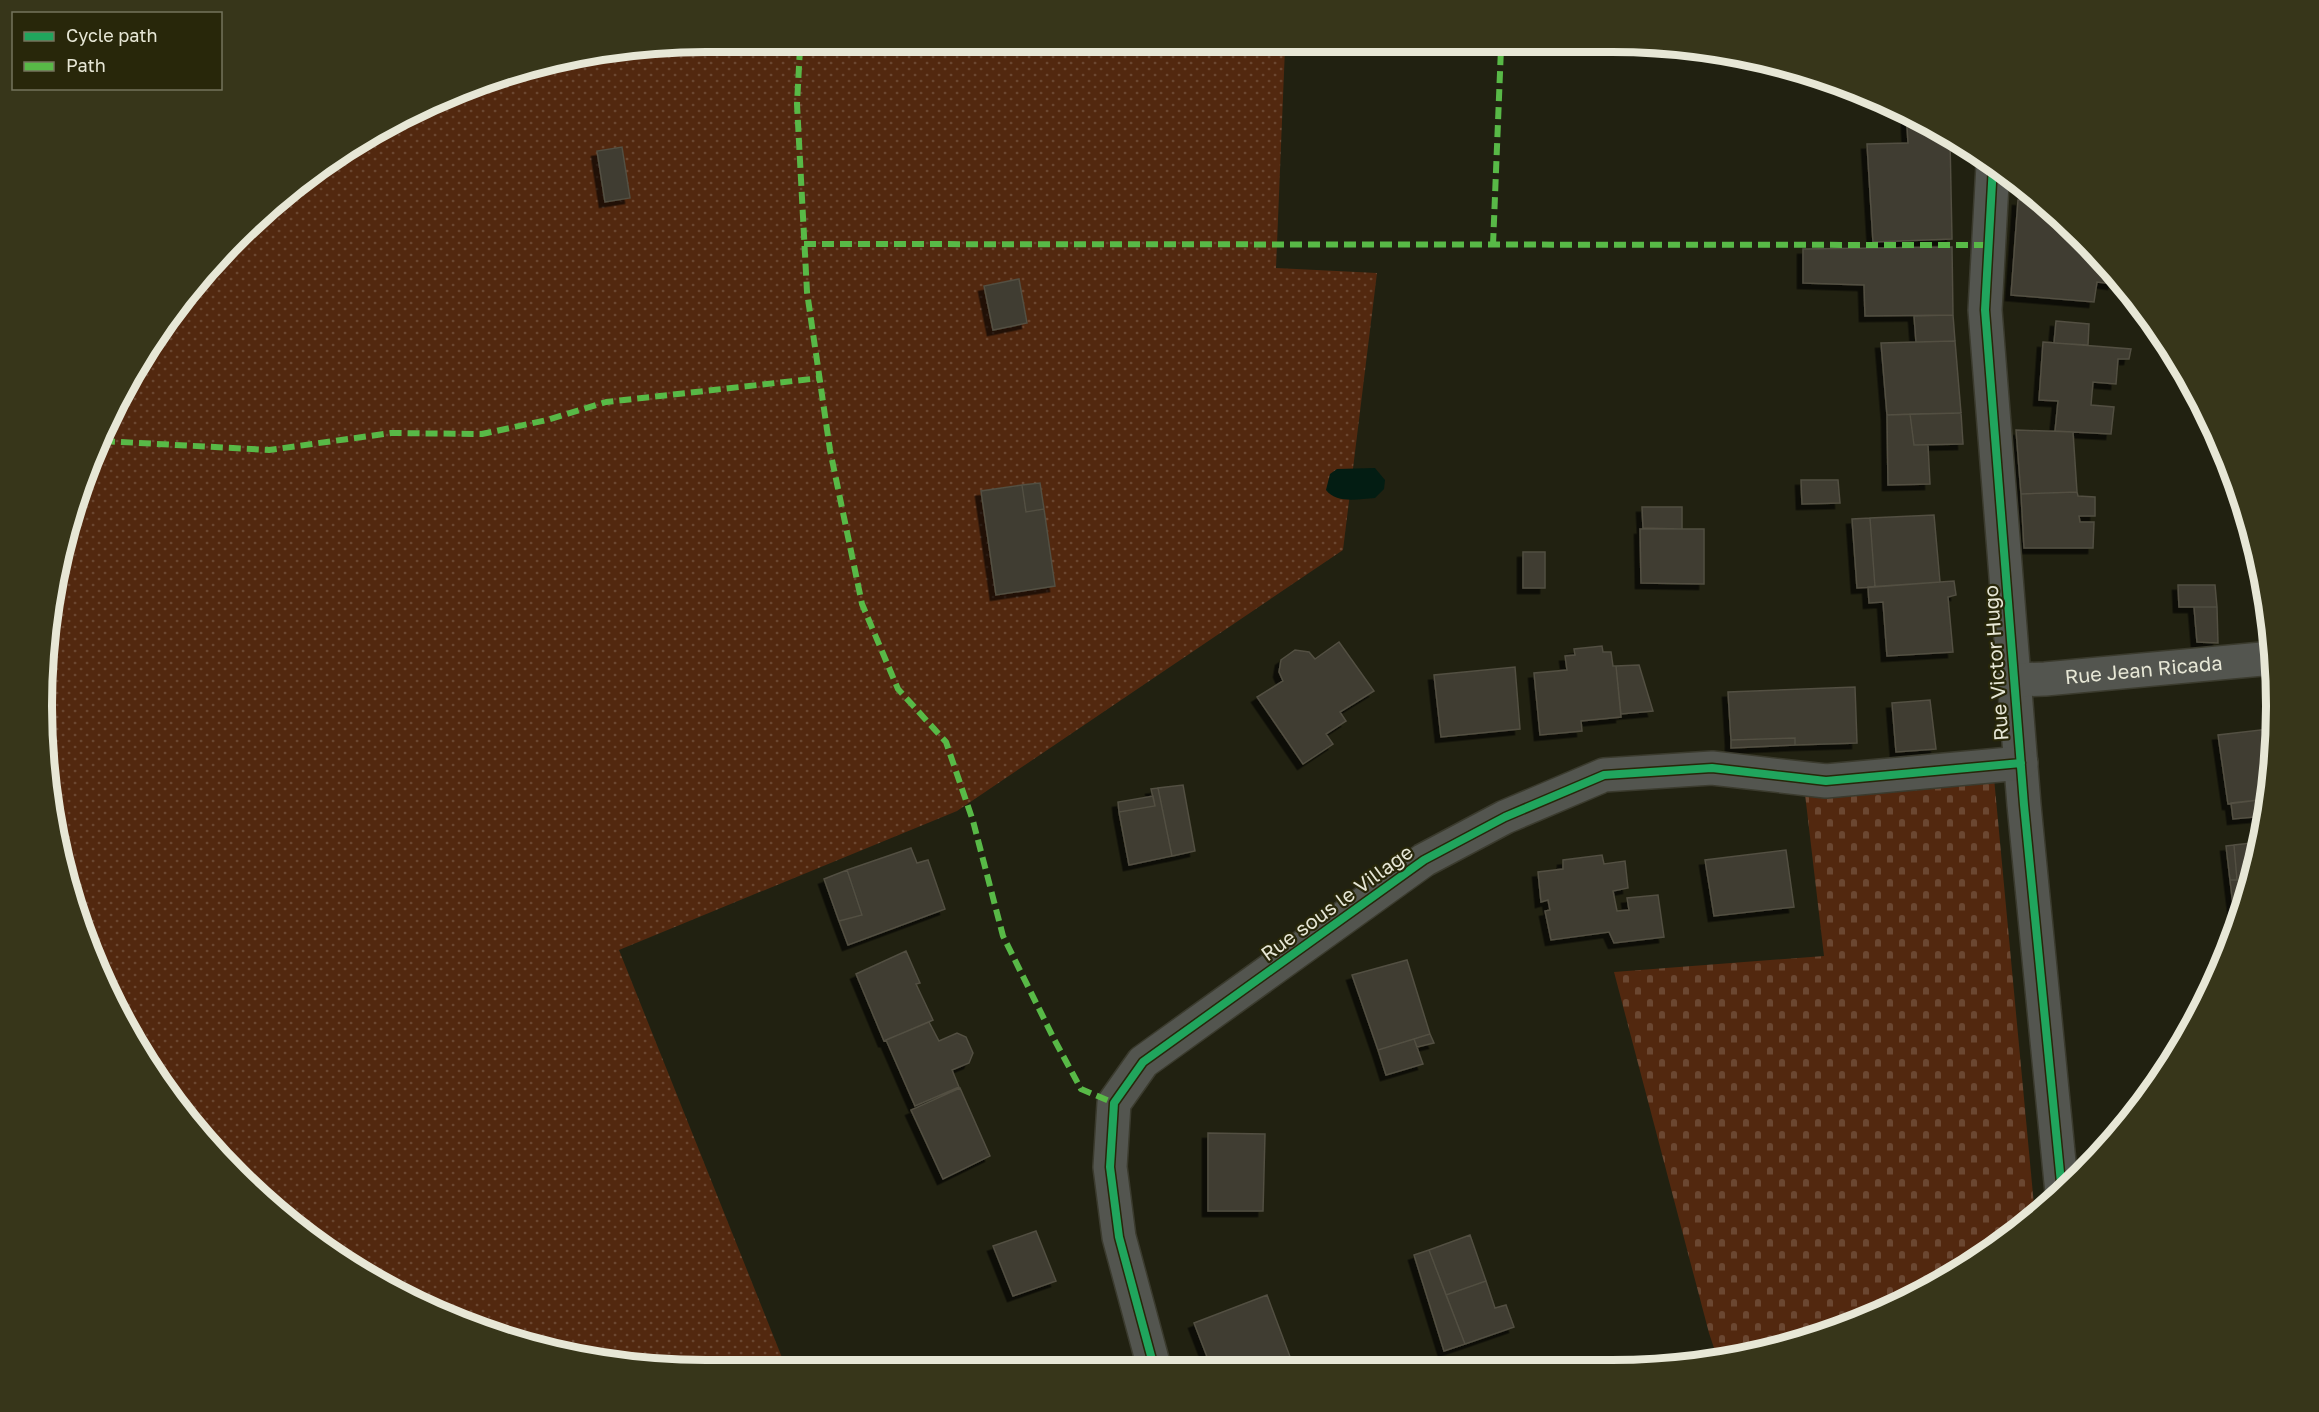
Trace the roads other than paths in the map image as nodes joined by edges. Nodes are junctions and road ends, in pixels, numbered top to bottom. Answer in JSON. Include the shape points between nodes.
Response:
{"nodes":[{"id":1,"x":1992,"y":175,"type":"edge"},
{"id":2,"x":2265,"y":659,"type":"edge"},
{"id":3,"x":2014,"y":680,"type":"junction"},
{"id":4,"x":2021,"y":763,"type":"junction"},
{"id":5,"x":2061,"y":1181,"type":"edge"},
{"id":6,"x":1152,"y":1360,"type":"edge"}],
"edges":[{"from":1,"to":3,"type":"street","name":"Rue Victor Hugo","via":[[1985,310]]},
{"from":2,"to":3,"type":"street","name":"Rue Jean Ricada"},
{"from":3,"to":4,"type":"street","name":"Rue Victor Hugo"},
{"from":4,"to":5,"type":"street","name":"Rue Victor Hugo"},
{"from":4,"to":6,"type":"street","name":"Rue sous le Village","via":[[1826,781],[1712,768],[1604,776],[1505,817],[1424,860],[1143,1062],[1113,1103],[1110,1167],[1119,1237]]}]}
